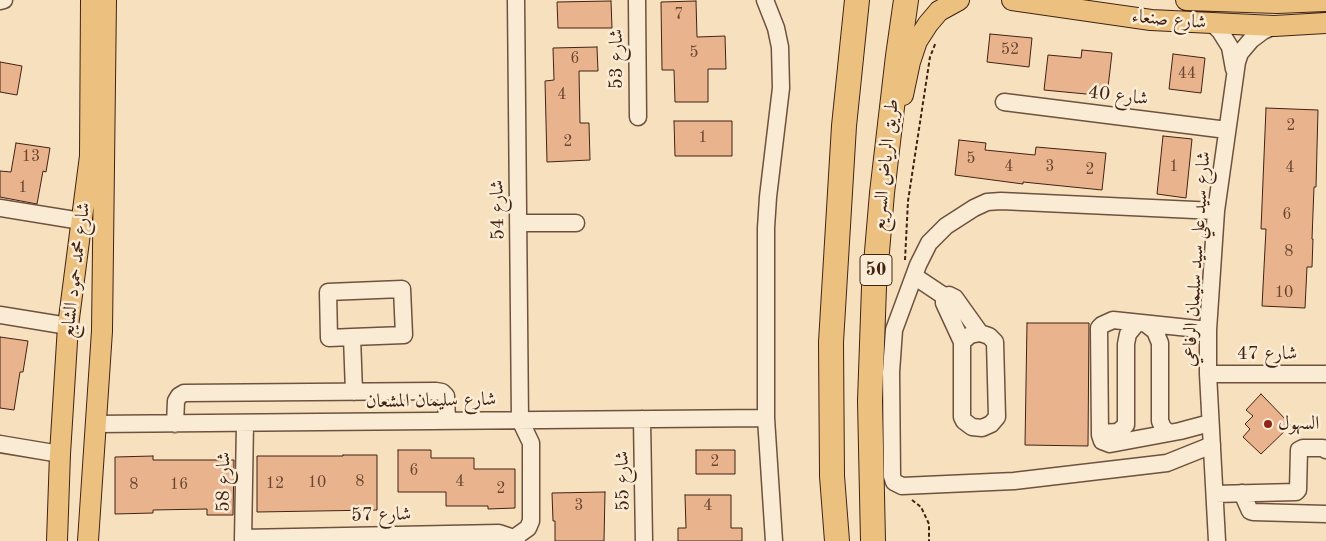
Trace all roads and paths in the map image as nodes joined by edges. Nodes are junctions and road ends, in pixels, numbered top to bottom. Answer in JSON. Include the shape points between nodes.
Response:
{"nodes":[{"id":1,"x":4,"y":0,"type":"edge"},
{"id":2,"x":91,"y":0,"type":"edge"},
{"id":3,"x":106,"y":0,"type":"edge"},
{"id":4,"x":516,"y":0,"type":"edge"},
{"id":5,"x":637,"y":0,"type":"edge"},
{"id":6,"x":765,"y":0,"type":"edge"},
{"id":7,"x":857,"y":0,"type":"edge"},
{"id":8,"x":906,"y":0,"type":"edge"},
{"id":9,"x":959,"y":0,"type":"edge"},
{"id":10,"x":1012,"y":0,"type":"edge"},
{"id":11,"x":1186,"y":0,"type":"edge"},
{"id":12,"x":0,"y":1,"type":"edge"},
{"id":13,"x":1232,"y":1,"type":"edge"},
{"id":14,"x":1275,"y":1,"type":"edge"},
{"id":15,"x":1326,"y":1,"type":"edge"},
{"id":16,"x":1047,"y":3,"type":"edge"},
{"id":17,"x":1326,"y":23,"type":"edge"},
{"id":18,"x":1213,"y":24,"type":"junction"},
{"id":19,"x":1274,"y":26,"type":"junction"},
{"id":20,"x":937,"y":38,"type":"dead end"},
{"id":21,"x":1235,"y":71,"type":"junction"},
{"id":22,"x":1004,"y":102,"type":"dead end"},
{"id":23,"x":638,"y":117,"type":"dead end"},
{"id":24,"x":1227,"y":130,"type":"junction"},
{"id":25,"x":882,"y":192,"type":"junction"},
{"id":26,"x":0,"y":208,"type":"edge"},
{"id":27,"x":1216,"y":212,"type":"junction"},
{"id":28,"x":81,"y":221,"type":"junction"},
{"id":29,"x":518,"y":223,"type":"junction"},
{"id":30,"x":576,"y":223,"type":"dead end"},
{"id":31,"x":909,"y":272,"type":"junction"},
{"id":32,"x":944,"y":296,"type":"junction"},
{"id":33,"x":0,"y":315,"type":"edge"},
{"id":34,"x":1141,"y":323,"type":"junction"},
{"id":35,"x":69,"y":324,"type":"junction"},
{"id":36,"x":1208,"y":330,"type":"junction"},
{"id":37,"x":102,"y":331,"type":"junction"},
{"id":38,"x":980,"y":333,"type":"junction"},
{"id":39,"x":352,"y":337,"type":"junction"},
{"id":40,"x":962,"y":342,"type":"junction"},
{"id":41,"x":1208,"y":374,"type":"junction"},
{"id":42,"x":1326,"y":374,"type":"edge"},
{"id":43,"x":354,"y":392,"type":"junction"},
{"id":44,"x":766,"y":418,"type":"junction"},
{"id":45,"x":642,"y":419,"type":"junction"},
{"id":46,"x":520,"y":420,"type":"junction"},
{"id":47,"x":447,"y":421,"type":"junction"},
{"id":48,"x":245,"y":423,"type":"junction"},
{"id":49,"x":1210,"y":423,"type":"junction"},
{"id":50,"x":95,"y":424,"type":"junction"},
{"id":51,"x":175,"y":424,"type":"junction"},
{"id":52,"x":1126,"y":425,"type":"junction"},
{"id":53,"x":1165,"y":429,"type":"junction"},
{"id":54,"x":1100,"y":433,"type":"junction"},
{"id":55,"x":0,"y":444,"type":"edge"},
{"id":56,"x":1212,"y":445,"type":"junction"},
{"id":57,"x":1326,"y":450,"type":"edge"},
{"id":58,"x":60,"y":454,"type":"junction"},
{"id":59,"x":902,"y":486,"type":"junction"},
{"id":60,"x":1242,"y":493,"type":"junction"},
{"id":61,"x":1214,"y":494,"type":"junction"},
{"id":62,"x":1326,"y":514,"type":"edge"},
{"id":63,"x":60,"y":537,"type":"edge"},
{"id":64,"x":86,"y":537,"type":"edge"},
{"id":65,"x":243,"y":540,"type":"edge"},
{"id":66,"x":515,"y":540,"type":"edge"},
{"id":67,"x":644,"y":541,"type":"edge"},
{"id":68,"x":774,"y":541,"type":"edge"},
{"id":69,"x":837,"y":541,"type":"edge"},
{"id":70,"x":873,"y":541,"type":"edge"},
{"id":71,"x":929,"y":541,"type":"edge"},
{"id":72,"x":1217,"y":541,"type":"edge"}],
"edges":[{"from":1,"to":12,"type":"street"},
{"from":2,"to":28,"type":"main road","name":"شارع محمد حمود الشايع","via":[[90,156]]},
{"from":3,"to":37,"type":"main road","name":"شارع محمد حمود الشايع"},
{"from":4,"to":29,"type":"street","name":"شارع 54"},
{"from":5,"to":23,"type":"street","name":"شارع 53"},
{"from":6,"to":44,"type":"street","via":[[780,47],[781,88],[766,228]]},
{"from":7,"to":69,"type":"highway","number":"50","via":[[844,126],[831,342],[832,476]]},
{"from":8,"to":25,"type":"highway","name":"طريق الرياض السريع","number":"50"},
{"from":9,"to":25,"type":"main road","via":[[939,11],[917,41]]},
{"from":10,"to":16,"type":"main road","name":"شارع صنعاء"},
{"from":11,"to":13,"type":"main road","name":"شارع صنعاء"},
{"from":13,"to":14,"type":"main road","name":"شارع صنعاء"},
{"from":14,"to":15,"type":"main road","name":"شارع صنعاء"},
{"from":16,"to":18,"type":"main road","name":"شارع صنعاء","via":[[1151,20]]},
{"from":17,"to":19,"type":"main road","name":"شارع صنعاء"},
{"from":18,"to":19,"type":"main road","name":"شارع صنعاء"},
{"from":18,"to":21,"type":"street","name":"شارع سيد علي سيد سليمان الرفاعي","via":[[1230,47]]},
{"from":19,"to":21,"type":"street","name":"شارع سيد علي سيد سليمان الرفاعي","via":[[1256,35],[1246,46],[1240,53]]},
{"from":20,"to":31,"type":"path","via":[[930,57],[908,201]]},
{"from":21,"to":24,"type":"street","name":"شارع سيد علي سيد سليمان الرفاعي"},
{"from":22,"to":24,"type":"street","name":"شارع 40"},
{"from":24,"to":27,"type":"street","name":"شارع سيد علي سيد سليمان الرفاعي"},
{"from":25,"to":70,"type":"highway","name":"طريق الرياض السريع","number":"50","via":[[874,287],[870,401]]},
{"from":26,"to":28,"type":"street"},
{"from":27,"to":31,"type":"street","via":[[987,202],[946,226],[929,243]]},
{"from":27,"to":36,"type":"street","name":"شارع سيد علي سيد سليمان الرفاعي"},
{"from":28,"to":35,"type":"main road","name":"شارع محمد حمود الشايع"},
{"from":29,"to":30,"type":"street"},
{"from":29,"to":46,"type":"street","name":"شارع 54"},
{"from":31,"to":32,"type":"street"},
{"from":31,"to":59,"type":"street","via":[[894,330],[891,372],[892,476],[894,482]]},
{"from":32,"to":38,"type":"street","via":[[955,298]]},
{"from":32,"to":40,"type":"street","via":[[944,303]]},
{"from":33,"to":35,"type":"street"},
{"from":34,"to":36,"type":"street"},
{"from":34,"to":52,"type":"street","via":[[1128,334],[1126,344]]},
{"from":34,"to":53,"type":"street","via":[[1155,332],[1160,343]]},
{"from":34,"to":54,"type":"street","via":[[1112,320],[1099,328]]},
{"from":35,"to":37,"type":"main road","via":[[74,317],[92,315]]},
{"from":35,"to":58,"type":"main road","name":"شارع محمد حمود الشايع"},
{"from":36,"to":41,"type":"street","name":"شارع سيد علي سيد سليمان الرفاعي"},
{"from":37,"to":50,"type":"main road","name":"شارع محمد حمود الشايع"},
{"from":38,"to":40,"type":"street","via":[[970,335]]},
{"from":38,"to":40,"type":"street","via":[[995,342],[997,416],[982,428],[968,425],[962,417]]},
{"from":39,"to":39,"type":"street","via":[[330,338],[328,292],[402,289],[404,335]]},
{"from":39,"to":43,"type":"street"},
{"from":41,"to":42,"type":"street","name":"شارع 47"},
{"from":41,"to":49,"type":"street","name":"شارع سيد علي سيد سليمان الرفاعي"},
{"from":43,"to":47,"type":"street","via":[[442,392],[446,396]]},
{"from":43,"to":51,"type":"street","via":[[184,393],[176,401]]},
{"from":44,"to":45,"type":"street","name":"شارع سليمان المشعان"},
{"from":44,"to":68,"type":"street"},
{"from":45,"to":46,"type":"street","name":"شارع سليمان المشعان"},
{"from":45,"to":67,"type":"street","name":"شارع 55"},
{"from":46,"to":47,"type":"street","name":"شارع سليمان المشعان"},
{"from":46,"to":66,"type":"street","via":[[531,443],[531,521]]},
{"from":47,"to":48,"type":"street","name":"شارع سليمان المشعان"},
{"from":48,"to":51,"type":"street","name":"شارع سليمان المشعان"},
{"from":48,"to":65,"type":"street","name":"شارع 58"},
{"from":49,"to":53,"type":"street"},
{"from":49,"to":56,"type":"street","name":"شارع سيد علي سيد سليمان الرفاعي"},
{"from":50,"to":51,"type":"street","name":"شارع سليمان المشعان"},
{"from":50,"to":64,"type":"main road","name":"شارع محمد حمود الشايع"},
{"from":52,"to":53,"type":"street"},
{"from":52,"to":54,"type":"street","via":[[1118,432]]},
{"from":53,"to":54,"type":"street","via":[[1110,444],[1102,441]]},
{"from":55,"to":58,"type":"street"},
{"from":56,"to":59,"type":"street","via":[[1167,464],[1014,481]]},
{"from":56,"to":61,"type":"street","name":"شارع سيد علي سيد سليمان الرفاعي"},
{"from":57,"to":60,"type":"street","via":[[1299,450],[1296,492]]},
{"from":58,"to":63,"type":"main road","name":"شارع محمد حمود الشايع"},
{"from":59,"to":71,"type":"path","via":[[907,496],[921,507],[928,524]]},
{"from":60,"to":61,"type":"street"},
{"from":60,"to":62,"type":"street","via":[[1253,512]]},
{"from":61,"to":72,"type":"street","name":"شارع سيد علي سيد سليمان الرفاعي"},
{"from":65,"to":66,"type":"street","name":"شارع 57","via":[[499,533]]}]}
